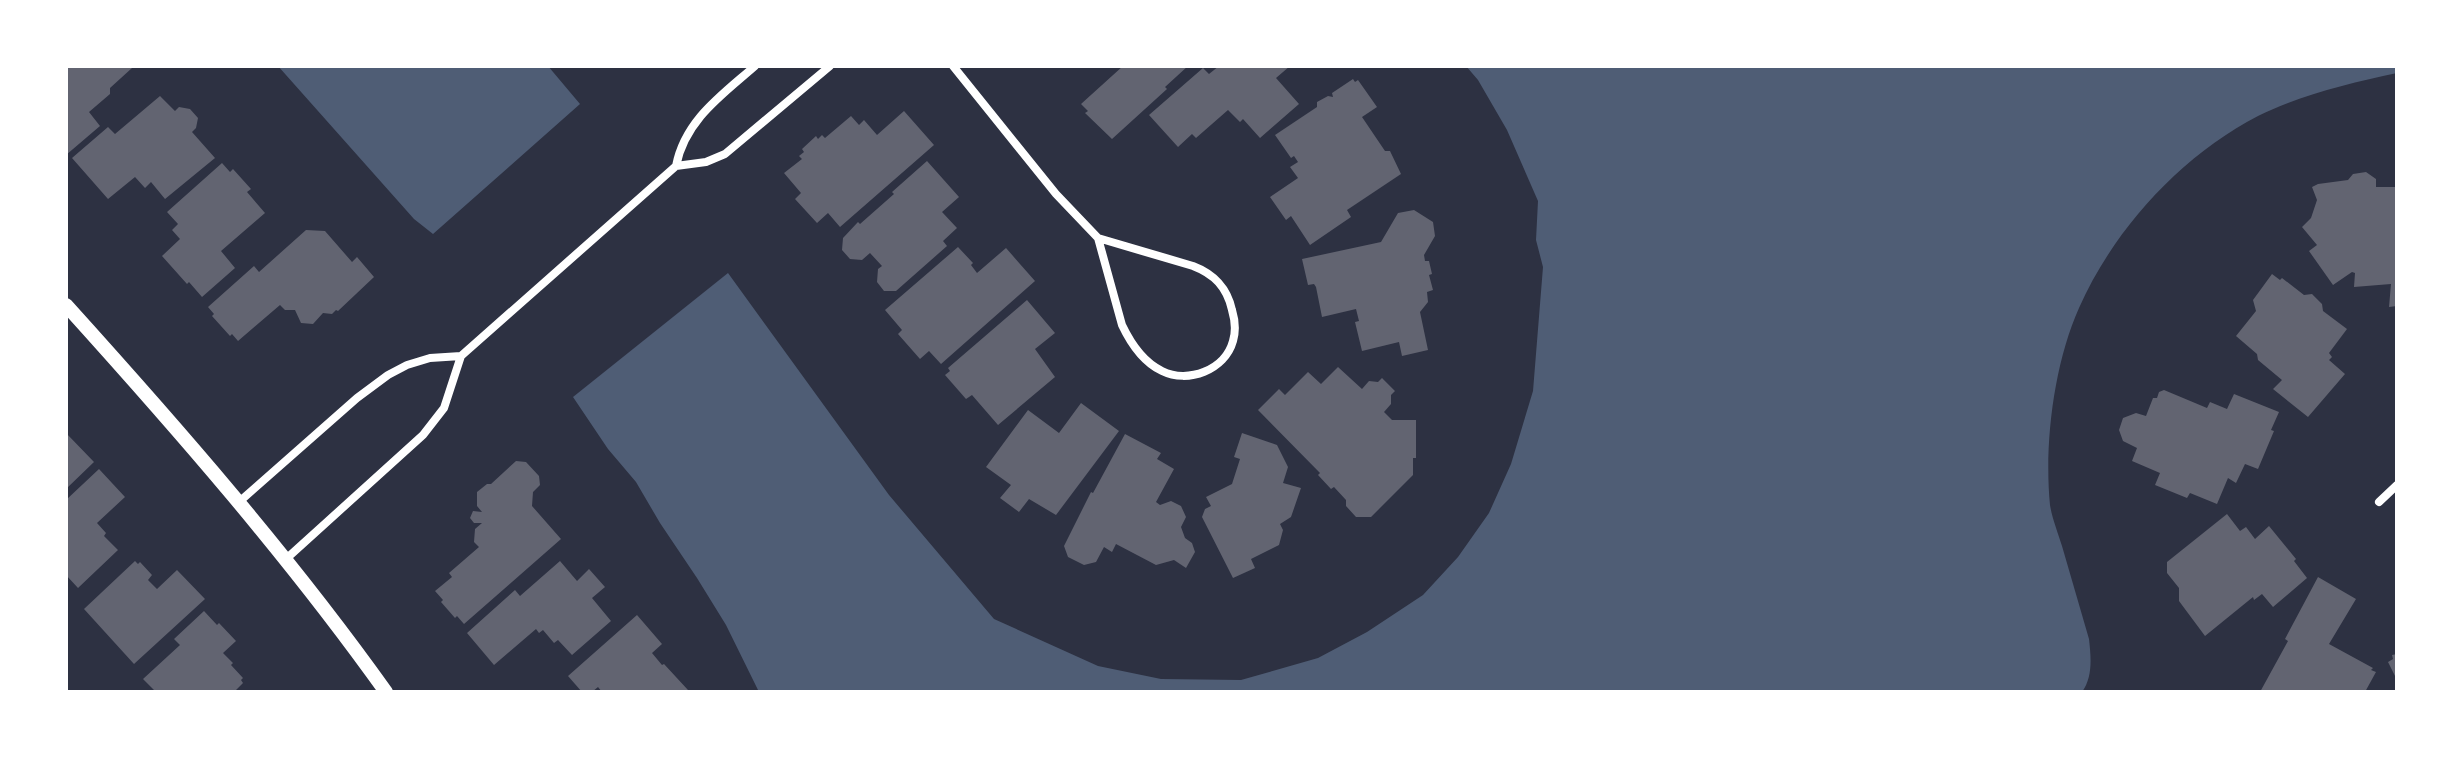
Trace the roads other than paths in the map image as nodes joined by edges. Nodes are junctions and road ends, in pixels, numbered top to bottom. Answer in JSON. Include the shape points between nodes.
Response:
{"nodes":[{"id":1,"x":755,"y":66,"type":"edge"},
{"id":2,"x":830,"y":66,"type":"edge"},
{"id":3,"x":953,"y":66,"type":"edge"},
{"id":4,"x":676,"y":166,"type":"junction"},
{"id":5,"x":1098,"y":238,"type":"junction"},
{"id":6,"x":67,"y":307,"type":"edge"},
{"id":7,"x":461,"y":356,"type":"junction"},
{"id":8,"x":2397,"y":485,"type":"edge"},
{"id":9,"x":239,"y":502,"type":"junction"},
{"id":10,"x":2379,"y":502,"type":"dead end"},
{"id":11,"x":286,"y":559,"type":"junction"},
{"id":12,"x":386,"y":692,"type":"edge"}],
"edges":[{"from":1,"to":4,"type":"street","via":[[697,118]]},
{"from":2,"to":4,"type":"street","via":[[725,154]]},
{"from":3,"to":5,"type":"street"},
{"from":4,"to":7,"type":"street"},
{"from":5,"to":5,"type":"street","via":[[1122,325],[1146,361],[1184,377],[1219,362],[1233,342],[1235,324],[1217,279],[1193,266]]},
{"from":6,"to":9,"type":"street"},
{"from":7,"to":9,"type":"street","via":[[430,358],[388,375]]},
{"from":7,"to":11,"type":"street","via":[[444,408],[423,435]]},
{"from":8,"to":10,"type":"street"},
{"from":9,"to":11,"type":"street"},
{"from":11,"to":12,"type":"street"}]}
